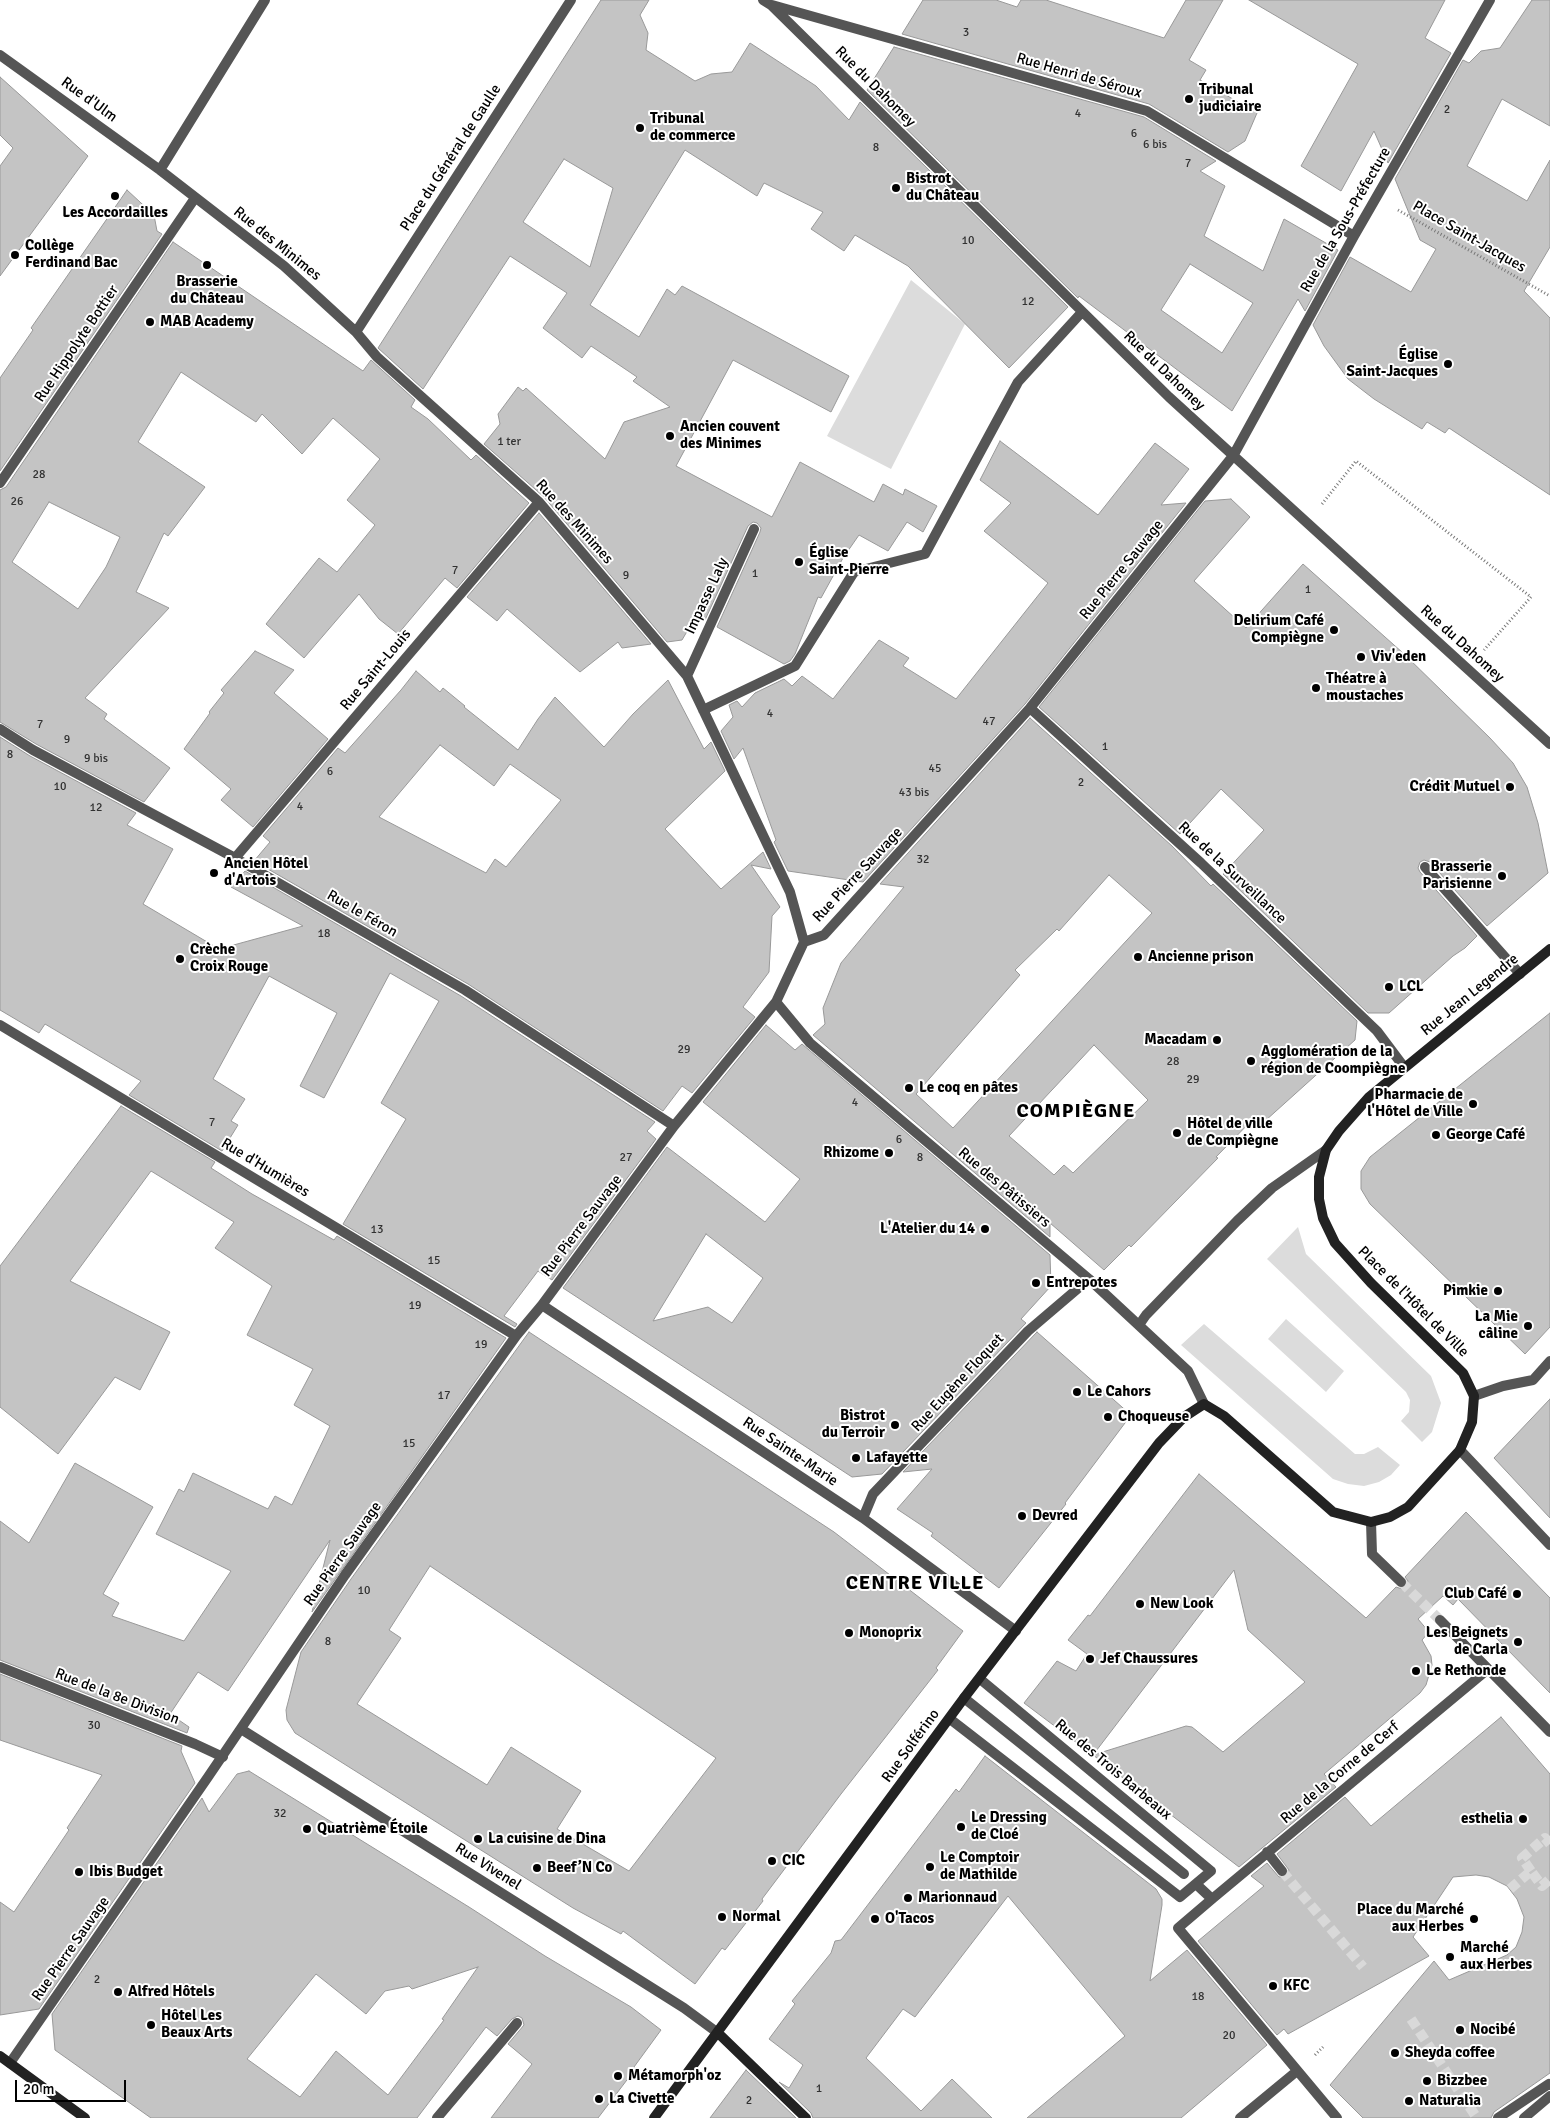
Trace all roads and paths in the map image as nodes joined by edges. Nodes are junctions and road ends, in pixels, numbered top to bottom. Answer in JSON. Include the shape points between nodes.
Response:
{"nodes":[{"id":1,"x":265,"y":0,"type":"edge"},
{"id":2,"x":571,"y":0,"type":"edge"},
{"id":3,"x":1490,"y":0,"type":"edge"},
{"id":4,"x":767,"y":3,"type":"edge"},
{"id":5,"x":0,"y":55,"type":"edge"},
{"id":6,"x":160,"y":170,"type":"junction"},
{"id":7,"x":1376,"y":197,"type":"junction"},
{"id":8,"x":195,"y":198,"type":"junction"},
{"id":9,"x":1354,"y":236,"type":"junction"},
{"id":10,"x":1550,"y":296,"type":"edge"},
{"id":11,"x":1082,"y":312,"type":"junction"},
{"id":12,"x":356,"y":332,"type":"junction"},
{"id":13,"x":1233,"y":456,"type":"junction"},
{"id":14,"x":0,"y":483,"type":"edge"},
{"id":15,"x":539,"y":502,"type":"junction"},
{"id":16,"x":1307,"y":523,"type":"junction"},
{"id":17,"x":754,"y":530,"type":"dead end"},
{"id":18,"x":1468,"y":670,"type":"junction"},
{"id":19,"x":687,"y":676,"type":"junction"},
{"id":20,"x":1030,"y":708,"type":"junction"},
{"id":21,"x":703,"y":710,"type":"junction"},
{"id":22,"x":0,"y":729,"type":"edge"},
{"id":23,"x":1550,"y":744,"type":"edge"},
{"id":24,"x":235,"y":858,"type":"junction"},
{"id":25,"x":1425,"y":867,"type":"dead end"},
{"id":26,"x":804,"y":942,"type":"junction"},
{"id":27,"x":1550,"y":949,"type":"edge"},
{"id":28,"x":1520,"y":974,"type":"junction"},
{"id":29,"x":776,"y":1002,"type":"junction"},
{"id":30,"x":0,"y":1025,"type":"edge"},
{"id":31,"x":1404,"y":1067,"type":"junction"},
{"id":32,"x":674,"y":1126,"type":"junction"},
{"id":33,"x":1326,"y":1150,"type":"junction"},
{"id":34,"x":1089,"y":1279,"type":"junction"},
{"id":35,"x":542,"y":1305,"type":"junction"},
{"id":36,"x":1139,"y":1325,"type":"junction"},
{"id":37,"x":516,"y":1336,"type":"junction"},
{"id":38,"x":1550,"y":1362,"type":"edge"},
{"id":39,"x":1474,"y":1396,"type":"junction"},
{"id":40,"x":1204,"y":1404,"type":"junction"},
{"id":41,"x":1460,"y":1450,"type":"junction"},
{"id":42,"x":863,"y":1518,"type":"junction"},
{"id":43,"x":1371,"y":1522,"type":"junction"},
{"id":44,"x":1550,"y":1545,"type":"edge"},
{"id":45,"x":1401,"y":1582,"type":"tunnel mouth"},
{"id":46,"x":1440,"y":1620,"type":"tunnel mouth"},
{"id":47,"x":1016,"y":1631,"type":"junction"},
{"id":48,"x":0,"y":1667,"type":"edge"},
{"id":49,"x":1487,"y":1670,"type":"junction"},
{"id":50,"x":980,"y":1679,"type":"junction"},
{"id":51,"x":964,"y":1698,"type":"junction"},
{"id":52,"x":950,"y":1719,"type":"junction"},
{"id":53,"x":1549,"y":1728,"type":"edge"},
{"id":54,"x":241,"y":1729,"type":"junction"},
{"id":55,"x":222,"y":1757,"type":"junction"},
{"id":56,"x":1268,"y":1852,"type":"junction"},
{"id":57,"x":1282,"y":1871,"type":"tunnel mouth"},
{"id":58,"x":1184,"y":1874,"type":"dead end"},
{"id":59,"x":1196,"y":1884,"type":"junction"},
{"id":60,"x":1212,"y":1899,"type":"junction"},
{"id":61,"x":517,"y":2023,"type":"dead end"},
{"id":62,"x":718,"y":2033,"type":"junction"},
{"id":63,"x":0,"y":2056,"type":"edge"},
{"id":64,"x":10,"y":2063,"type":"junction"},
{"id":65,"x":1298,"y":2071,"type":"junction"},
{"id":66,"x":1550,"y":2085,"type":"edge"},
{"id":67,"x":1550,"y":2096,"type":"edge"},
{"id":68,"x":85,"y":2118,"type":"edge"},
{"id":69,"x":437,"y":2118,"type":"edge"},
{"id":70,"x":654,"y":2118,"type":"edge"},
{"id":71,"x":806,"y":2118,"type":"edge"},
{"id":72,"x":1240,"y":2118,"type":"edge"},
{"id":73,"x":1337,"y":2118,"type":"edge"},
{"id":74,"x":1498,"y":2118,"type":"edge"},
{"id":75,"x":1524,"y":2118,"type":"edge"}],
"edges":[{"from":1,"to":6,"type":"street"},
{"from":2,"to":12,"type":"street","name":"Place du Général de Gaulle"},
{"from":3,"to":7,"type":"street","name":"Rue de la Sous-Préfecture"},
{"from":4,"to":9,"type":"street","name":"Rue Henri de Séroux","via":[[1147,111]]},
{"from":4,"to":11,"type":"street","name":"Rue du Dahomey"},
{"from":5,"to":6,"type":"street","name":"Rue d'Ulm"},
{"from":6,"to":8,"type":"street","name":"Rue des Minimes"},
{"from":7,"to":9,"type":"street","name":"Rue de la Sous-Préfecture"},
{"from":7,"to":10,"type":"path","name":"Place Saint-Jacques"},
{"from":8,"to":12,"type":"street","name":"Rue des Minimes","via":[[284,266]]},
{"from":8,"to":14,"type":"street","name":"Rue Hippolyte Bottier"},
{"from":9,"to":13,"type":"street","name":"Rue de la Sous-Préfecture"},
{"from":11,"to":13,"type":"street","name":"Rue du Dahomey"},
{"from":11,"to":21,"type":"street","via":[[1018,382],[925,554],[854,572],[795,666]]},
{"from":12,"to":15,"type":"street","name":"Rue des Minimes","via":[[377,357]]},
{"from":13,"to":16,"type":"street","name":"Rue du Dahomey"},
{"from":13,"to":20,"type":"street","name":"Rue Pierre Sauvage"},
{"from":15,"to":19,"type":"street","name":"Rue des Minimes"},
{"from":15,"to":24,"type":"street","name":"Rue Saint-Louis"},
{"from":16,"to":18,"type":"street","name":"Rue du Dahomey"},
{"from":16,"to":18,"type":"path","via":[[1356,462],[1531,597]]},
{"from":17,"to":19,"type":"street","name":"Impasse Laly"},
{"from":18,"to":23,"type":"street","name":"Rue du Dahomey"},
{"from":19,"to":21,"type":"street","name":"Rue des Minimes"},
{"from":20,"to":26,"type":"street","name":"Rue Pierre Sauvage","via":[[824,935]]},
{"from":20,"to":31,"type":"street","name":"Rue de la Surveillance","via":[[1201,864],[1376,1031]]},
{"from":21,"to":26,"type":"street","name":"Rue des Minimes","via":[[790,892]]},
{"from":22,"to":24,"type":"street","name":"Rue le Féron","via":[[33,750]]},
{"from":24,"to":32,"type":"street","name":"Rue le Féron","via":[[465,990]]},
{"from":25,"to":28,"type":"street"},
{"from":26,"to":29,"type":"street","name":"Rue Pierre Sauvage"},
{"from":27,"to":28,"type":"main road","name":"Rue Jean Legendre"},
{"from":28,"to":31,"type":"main road","name":"Rue Jean Legendre"},
{"from":29,"to":32,"type":"street","name":"Rue Pierre Sauvage"},
{"from":29,"to":34,"type":"street","name":"Rue des Pâtissiers","via":[[810,1043]]},
{"from":30,"to":37,"type":"street","name":"Rue d'Humières"},
{"from":31,"to":33,"type":"main road","name":"Rue Jean Legendre","via":[[1369,1098],[1338,1131]]},
{"from":32,"to":35,"type":"street","name":"Rue Pierre Sauvage"},
{"from":33,"to":36,"type":"street","via":[[1272,1188]]},
{"from":33,"to":39,"type":"main road","name":"Place de l'Hôtel de Ville","via":[[1319,1177],[1318,1199],[1335,1243],[1371,1283],[1464,1373]]},
{"from":34,"to":36,"type":"street","name":"Rue des Pâtissiers"},
{"from":34,"to":42,"type":"street","name":"Rue Eugène Floquet","via":[[1028,1331],[873,1494]]},
{"from":35,"to":37,"type":"street","name":"Rue Pierre Sauvage"},
{"from":35,"to":42,"type":"street","name":"Rue Sainte-Marie"},
{"from":36,"to":40,"type":"street","name":"Rue des Pâtissiers","via":[[1188,1371]]},
{"from":37,"to":54,"type":"street","name":"Rue Pierre Sauvage","via":[[345,1575]]},
{"from":38,"to":39,"type":"street","via":[[1533,1380]]},
{"from":39,"to":41,"type":"main road","name":"Place de l'Hôtel de Ville","via":[[1472,1422]]},
{"from":40,"to":43,"type":"main road","via":[[1224,1416],[1333,1512]]},
{"from":40,"to":47,"type":"main road","name":"Rue Solférino","via":[[1184,1417],[1158,1443]]},
{"from":41,"to":43,"type":"main road","name":"Place de l'Hôtel de Ville","via":[[1408,1507],[1390,1517]]},
{"from":41,"to":44,"type":"street"},
{"from":42,"to":47,"type":"street","name":"Rue Sainte-Marie"},
{"from":43,"to":45,"type":"street","via":[[1372,1554]]},
{"from":46,"to":49,"type":"street"},
{"from":47,"to":50,"type":"main road","name":"Rue Solférino"},
{"from":48,"to":55,"type":"street","name":"Rue de la 8e Division"},
{"from":49,"to":53,"type":"street"},
{"from":49,"to":56,"type":"street","name":"Rue de la Corne de Cerf"},
{"from":50,"to":51,"type":"main road","name":"Rue Solférino"},
{"from":50,"to":59,"type":"street","name":"Rue des Trois Barbeaux","via":[[1211,1871]]},
{"from":51,"to":52,"type":"main road","name":"Rue Solférino"},
{"from":51,"to":58,"type":"street"},
{"from":52,"to":59,"type":"street","name":"Rue des Trois Barbeaux","via":[[1180,1897]]},
{"from":52,"to":62,"type":"main road","name":"Rue Solférino"},
{"from":54,"to":55,"type":"street","name":"Rue Pierre Sauvage"},
{"from":54,"to":62,"type":"street","name":"Rue Vivenel","via":[[676,2003]]},
{"from":55,"to":64,"type":"street","name":"Rue Pierre Sauvage"},
{"from":56,"to":57,"type":"street"},
{"from":56,"to":60,"type":"street","name":"Rue de la Corne de Cerf"},
{"from":59,"to":60,"type":"street"},
{"from":60,"to":65,"type":"street","via":[[1178,1928]]},
{"from":61,"to":69,"type":"street"},
{"from":62,"to":70,"type":"main road","name":"Rue Solférino"},
{"from":62,"to":71,"type":"main road"},
{"from":63,"to":64,"type":"main road"},
{"from":64,"to":68,"type":"main road"},
{"from":65,"to":72,"type":"street"},
{"from":65,"to":73,"type":"street"},
{"from":66,"to":74,"type":"street"},
{"from":67,"to":75,"type":"street"}]}
